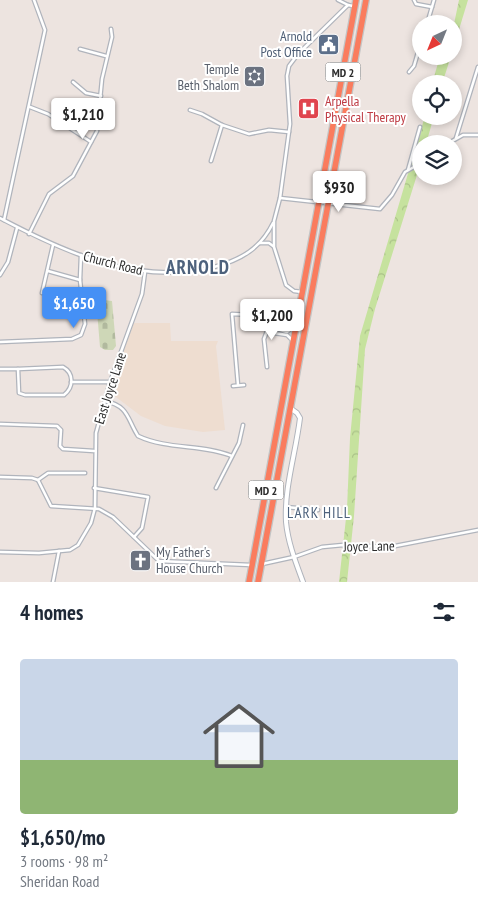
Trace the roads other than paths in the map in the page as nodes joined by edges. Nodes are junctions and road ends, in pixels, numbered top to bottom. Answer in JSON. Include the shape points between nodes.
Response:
{"nodes":[{"id":1,"x":34,"y":0,"type":"edge"},
{"id":2,"x":338,"y":0,"type":"edge"},
{"id":3,"x":366,"y":0,"type":"edge"},
{"id":4,"x":414,"y":0,"type":"edge"},
{"id":5,"x":434,"y":0,"type":"edge"},
{"id":6,"x":356,"y":3,"type":"edge"},
{"id":7,"x":348,"y":5,"type":"junction"},
{"id":8,"x":432,"y":7,"type":"junction"},
{"id":9,"x":430,"y":15,"type":"edge"},
{"id":10,"x":111,"y":29,"type":"dead end"},
{"id":11,"x":80,"y":49,"type":"dead end"},
{"id":12,"x":106,"y":56,"type":"junction"},
{"id":13,"x":414,"y":65,"type":"edge"},
{"id":14,"x":478,"y":67,"type":"edge"},
{"id":15,"x":409,"y":72,"type":"dead end"},
{"id":16,"x":73,"y":82,"type":"dead end"},
{"id":17,"x":101,"y":96,"type":"junction"},
{"id":18,"x":30,"y":106,"type":"junction"},
{"id":19,"x":190,"y":110,"type":"dead end"},
{"id":20,"x":222,"y":125,"type":"junction"},
{"id":21,"x":420,"y":127,"type":"dead end"},
{"id":22,"x":289,"y":132,"type":"junction"},
{"id":23,"x":457,"y":135,"type":"edge"},
{"id":24,"x":478,"y":135,"type":"edge"},
{"id":25,"x":462,"y":136,"type":"edge"},
{"id":26,"x":91,"y":142,"type":"junction"},
{"id":27,"x":211,"y":161,"type":"dead end"},
{"id":28,"x":412,"y":168,"type":"edge"},
{"id":29,"x":408,"y":170,"type":"junction"},
{"id":30,"x":280,"y":198,"type":"junction"},
{"id":31,"x":319,"y":202,"type":"junction"},
{"id":32,"x":328,"y":203,"type":"junction"},
{"id":33,"x":0,"y":218,"type":"edge"},
{"id":34,"x":4,"y":220,"type":"junction"},
{"id":35,"x":274,"y":221,"type":"junction"},
{"id":36,"x":17,"y":228,"type":"junction"},
{"id":37,"x":29,"y":234,"type":"junction"},
{"id":38,"x":260,"y":243,"type":"junction"},
{"id":39,"x":53,"y":245,"type":"junction"},
{"id":40,"x":274,"y":247,"type":"junction"},
{"id":41,"x":81,"y":255,"type":"junction"},
{"id":42,"x":47,"y":271,"type":"junction"},
{"id":43,"x":144,"y":272,"type":"junction"},
{"id":44,"x":0,"y":274,"type":"edge"},
{"id":45,"x":80,"y":280,"type":"junction"},
{"id":46,"x":302,"y":292,"type":"junction"},
{"id":47,"x":42,"y":293,"type":"dead end"},
{"id":48,"x":296,"y":324,"type":"junction"},
{"id":49,"x":270,"y":326,"type":"junction"},
{"id":50,"x":293,"y":341,"type":"junction"},
{"id":51,"x":0,"y":342,"type":"edge"},
{"id":52,"x":267,"y":367,"type":"dead end"},
{"id":53,"x":0,"y":369,"type":"edge"},
{"id":54,"x":18,"y":369,"type":"junction"},
{"id":55,"x":71,"y":382,"type":"junction"},
{"id":56,"x":110,"y":382,"type":"junction"},
{"id":57,"x":244,"y":385,"type":"dead end"},
{"id":58,"x":233,"y":386,"type":"dead end"},
{"id":59,"x":238,"y":386,"type":"junction"},
{"id":60,"x":283,"y":398,"type":"junction"},
{"id":61,"x":105,"y":401,"type":"junction"},
{"id":62,"x":290,"y":408,"type":"junction"},
{"id":63,"x":0,"y":424,"type":"edge"},
{"id":64,"x":243,"y":425,"type":"dead end"},
{"id":65,"x":94,"y":451,"type":"junction"},
{"id":66,"x":232,"y":456,"type":"junction"},
{"id":67,"x":85,"y":473,"type":"dead end"},
{"id":68,"x":0,"y":477,"type":"edge"},
{"id":69,"x":38,"y":480,"type":"junction"},
{"id":70,"x":94,"y":488,"type":"junction"},
{"id":71,"x":216,"y":488,"type":"dead end"},
{"id":72,"x":286,"y":507,"type":"junction"},
{"id":73,"x":95,"y":508,"type":"junction"},
{"id":74,"x":318,"y":510,"type":"dead end"},
{"id":75,"x":478,"y":530,"type":"edge"},
{"id":76,"x":134,"y":537,"type":"junction"},
{"id":77,"x":255,"y":548,"type":"junction"},
{"id":78,"x":59,"y":551,"type":"junction"},
{"id":79,"x":0,"y":552,"type":"edge"},
{"id":80,"x":294,"y":557,"type":"junction"},
{"id":81,"x":261,"y":564,"type":"junction"},
{"id":82,"x":252,"y":565,"type":"junction"},
{"id":83,"x":53,"y":582,"type":"edge"},
{"id":84,"x":249,"y":582,"type":"edge"},
{"id":85,"x":256,"y":582,"type":"edge"},
{"id":86,"x":302,"y":582,"type":"edge"}],
"edges":[{"from":1,"to":18,"type":"street","via":[[46,30]]},
{"from":2,"to":7,"type":"street"},
{"from":3,"to":32,"type":"highway","number":"MD 2"},
{"from":4,"to":8,"type":"street","via":[[416,4]]},
{"from":5,"to":8,"type":"street"},
{"from":6,"to":7,"type":"street"},
{"from":6,"to":31,"type":"highway","number":"MD 2"},
{"from":7,"to":22,"type":"street","via":[[290,66],[286,82]]},
{"from":8,"to":9,"type":"street"},
{"from":10,"to":12,"type":"street"},
{"from":11,"to":12,"type":"street"},
{"from":12,"to":17,"type":"street"},
{"from":13,"to":15,"type":"street"},
{"from":14,"to":23,"type":"street"},
{"from":16,"to":17,"type":"street","via":[[86,93]]},
{"from":17,"to":26,"type":"street","via":[[97,131]]},
{"from":18,"to":26,"type":"street"},
{"from":18,"to":34,"type":"street"},
{"from":19,"to":20,"type":"street"},
{"from":20,"to":22,"type":"street","via":[[249,134],[269,130]]},
{"from":20,"to":27,"type":"street"},
{"from":21,"to":29,"type":"street"},
{"from":22,"to":30,"type":"street"},
{"from":24,"to":25,"type":"street"},
{"from":26,"to":37,"type":"street","via":[[73,176],[49,194]]},
{"from":28,"to":29,"type":"street"},
{"from":29,"to":32,"type":"street","via":[[388,201],[378,209]]},
{"from":30,"to":31,"type":"street"},
{"from":30,"to":35,"type":"street"},
{"from":31,"to":32,"type":"street"},
{"from":31,"to":46,"type":"highway","number":"MD 2"},
{"from":32,"to":62,"type":"highway","number":"MD 2"},
{"from":33,"to":34,"type":"street","name":"Church Road"},
{"from":34,"to":36,"type":"street","name":"Church Road"},
{"from":35,"to":38,"type":"street","name":"Church Road"},
{"from":35,"to":40,"type":"street"},
{"from":36,"to":37,"type":"street","name":"Church Road"},
{"from":36,"to":44,"type":"street","via":[[8,262]]},
{"from":37,"to":39,"type":"street","name":"Church Road"},
{"from":38,"to":40,"type":"street"},
{"from":38,"to":43,"type":"street","name":"Church Road","via":[[228,264],[186,273]]},
{"from":39,"to":41,"type":"street","name":"Church Road"},
{"from":39,"to":42,"type":"street"},
{"from":40,"to":46,"type":"street","via":[[286,285]]},
{"from":41,"to":43,"type":"street","name":"Church Road"},
{"from":41,"to":45,"type":"street"},
{"from":42,"to":45,"type":"street"},
{"from":42,"to":47,"type":"street"},
{"from":43,"to":56,"type":"street","name":"East Joyce Lane","via":[[142,294]]},
{"from":45,"to":51,"type":"street","via":[[85,324],[81,335],[77,338]]},
{"from":46,"to":48,"type":"highway","number":"MD 2"},
{"from":48,"to":49,"type":"street","via":[[289,332]]},
{"from":48,"to":50,"type":"highway","number":"MD 2"},
{"from":49,"to":50,"type":"street","via":[[274,333],[289,336]]},
{"from":49,"to":52,"type":"street","via":[[264,339]]},
{"from":49,"to":59,"type":"street","via":[[254,315],[232,314]]},
{"from":50,"to":60,"type":"highway","number":"MD 2"},
{"from":53,"to":54,"type":"street"},
{"from":54,"to":55,"type":"street","via":[[61,366],[70,373]]},
{"from":54,"to":55,"type":"street","via":[[22,395],[62,395],[68,391]]},
{"from":55,"to":56,"type":"street"},
{"from":56,"to":61,"type":"street","name":"East Joyce Lane"},
{"from":57,"to":59,"type":"street"},
{"from":58,"to":59,"type":"street"},
{"from":60,"to":62,"type":"highway"},
{"from":60,"to":77,"type":"highway","number":"MD 2"},
{"from":61,"to":65,"type":"street","name":"East Joyce Lane"},
{"from":61,"to":66,"type":"street","via":[[116,403],[125,411],[138,436],[150,442],[218,450]]},
{"from":62,"to":72,"type":"street","via":[[300,418]]},
{"from":62,"to":81,"type":"highway","number":"MD 2"},
{"from":63,"to":65,"type":"street","via":[[57,426],[61,430],[62,449]]},
{"from":64,"to":66,"type":"street"},
{"from":65,"to":70,"type":"street","name":"East Joyce Lane"},
{"from":66,"to":71,"type":"street"},
{"from":67,"to":69,"type":"street","via":[[48,473]]},
{"from":68,"to":69,"type":"street"},
{"from":69,"to":73,"type":"street","via":[[51,506]]},
{"from":70,"to":73,"type":"street","name":"East Joyce Lane"},
{"from":70,"to":76,"type":"street","via":[[148,497],[142,528]]},
{"from":72,"to":74,"type":"street"},
{"from":72,"to":80,"type":"street"},
{"from":73,"to":76,"type":"street","via":[[113,517]]},
{"from":73,"to":78,"type":"street","via":[[91,523],[78,545]]},
{"from":75,"to":80,"type":"street","name":"Joyce Lane","via":[[390,547],[322,547]]},
{"from":76,"to":82,"type":"street","via":[[159,561]]},
{"from":77,"to":81,"type":"highway","via":[[256,561]]},
{"from":77,"to":82,"type":"highway","number":"MD 2"},
{"from":78,"to":79,"type":"street"},
{"from":78,"to":83,"type":"street"},
{"from":80,"to":81,"type":"street","name":"Joyce Lane"},
{"from":80,"to":86,"type":"street"},
{"from":81,"to":85,"type":"highway","number":"MD 2"},
{"from":82,"to":84,"type":"highway","number":"MD 2"},
{"from":82,"to":85,"type":"highway","via":[[257,568]]}]}
